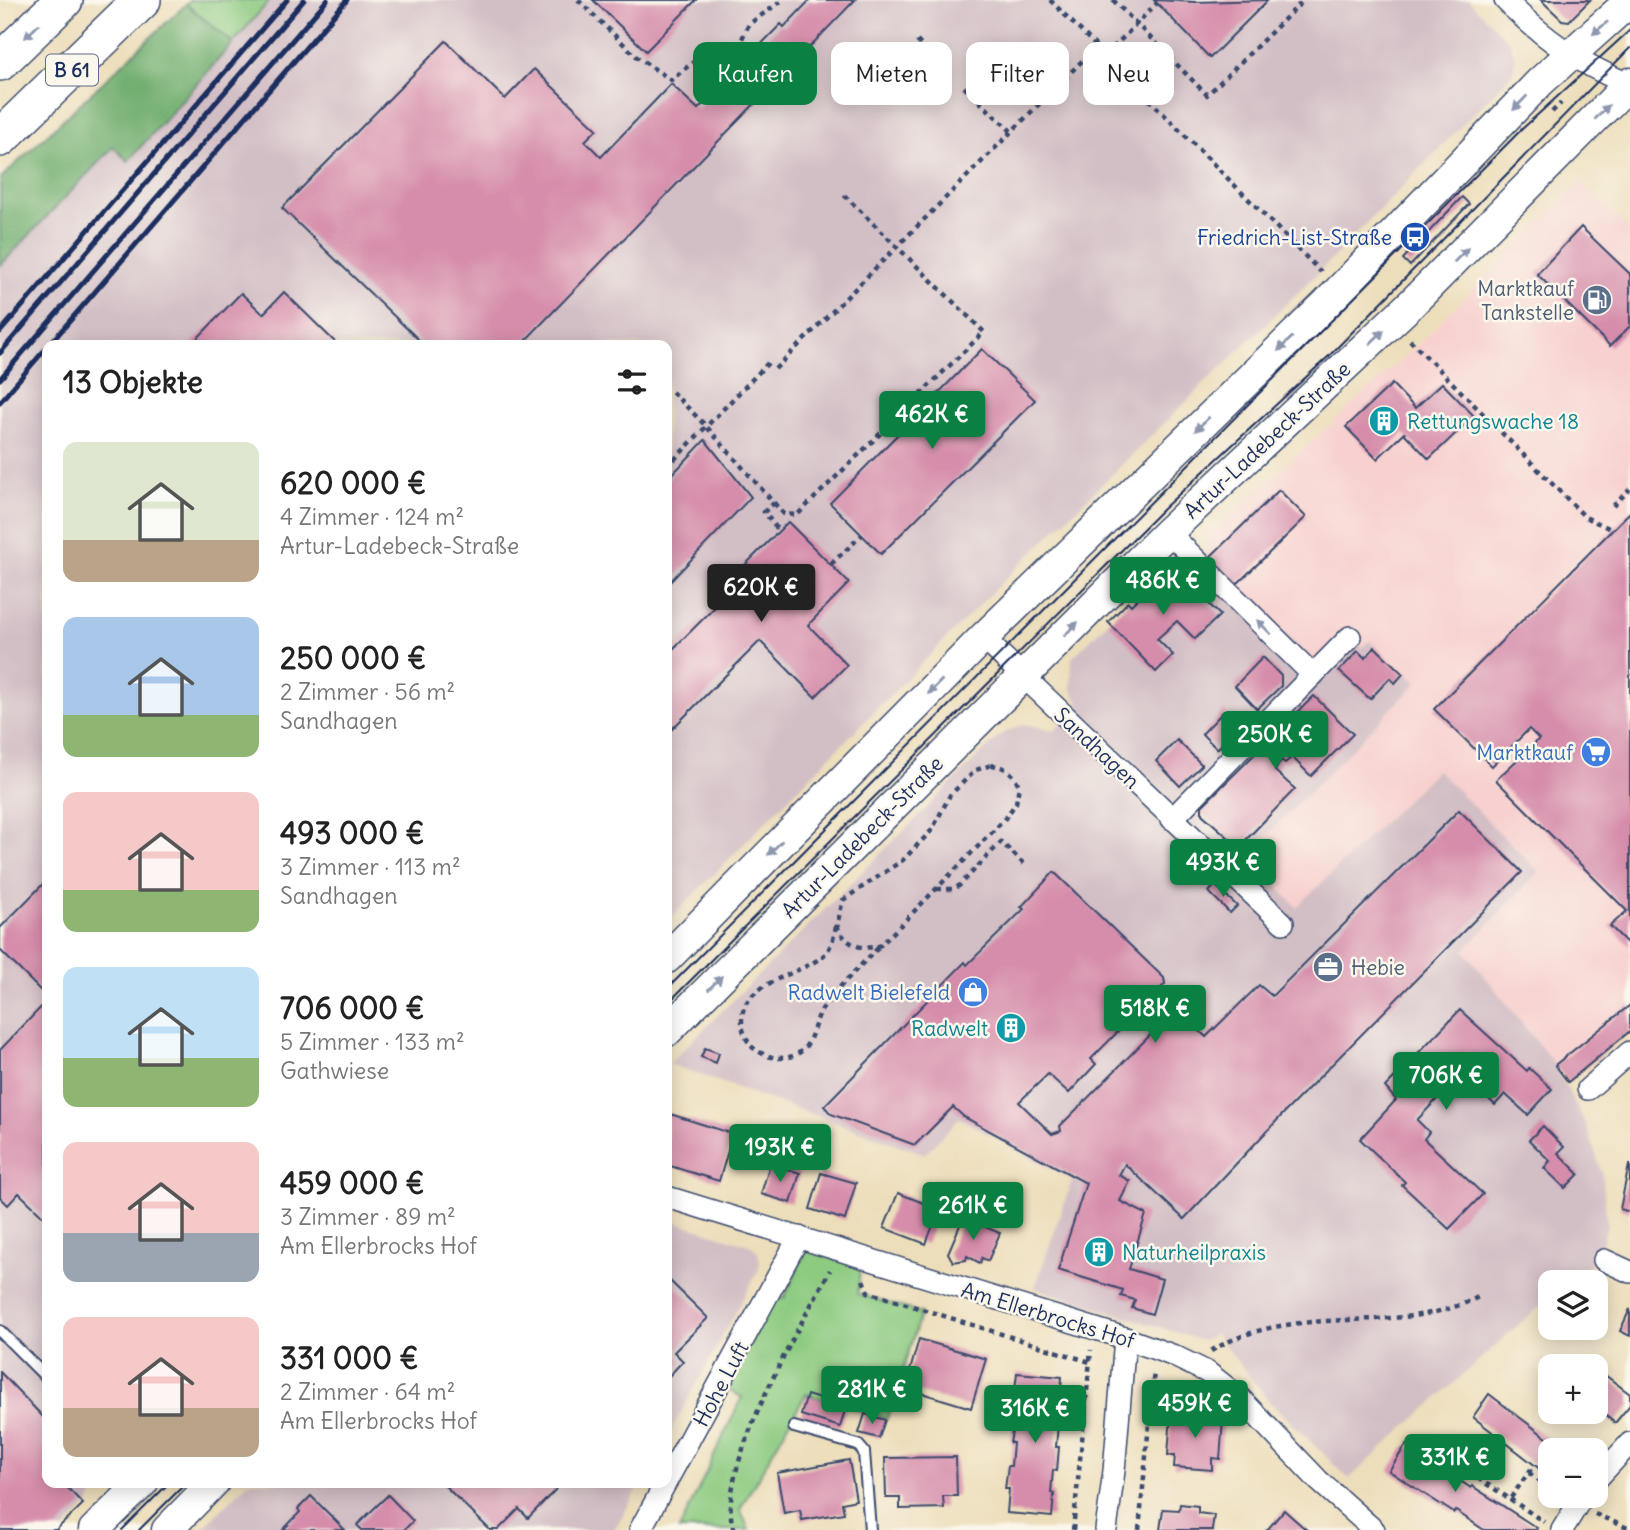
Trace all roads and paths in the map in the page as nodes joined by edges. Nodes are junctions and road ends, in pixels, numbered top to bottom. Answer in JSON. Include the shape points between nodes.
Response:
{"nodes":[{"id":1,"x":64,"y":0,"type":"edge"},
{"id":2,"x":142,"y":0,"type":"edge"},
{"id":3,"x":578,"y":0,"type":"edge"},
{"id":4,"x":783,"y":0,"type":"edge"},
{"id":5,"x":1050,"y":0,"type":"edge"},
{"id":6,"x":1114,"y":0,"type":"edge"},
{"id":7,"x":1304,"y":0,"type":"edge"},
{"id":8,"x":1505,"y":0,"type":"edge"},
{"id":9,"x":1630,"y":1,"type":"edge"},
{"id":10,"x":1157,"y":3,"type":"dead end"},
{"id":11,"x":1137,"y":24,"type":"junction"},
{"id":12,"x":1091,"y":42,"type":"edge"},
{"id":13,"x":1119,"y":42,"type":"edge"},
{"id":14,"x":1569,"y":55,"type":"junction"},
{"id":15,"x":1083,"y":60,"type":"edge"},
{"id":16,"x":0,"y":62,"type":"edge"},
{"id":17,"x":1629,"y":84,"type":"edge"},
{"id":18,"x":964,"y":87,"type":"dead end"},
{"id":19,"x":1154,"y":105,"type":"edge"},
{"id":20,"x":1011,"y":131,"type":"junction"},
{"id":21,"x":0,"y":138,"type":"edge"},
{"id":22,"x":841,"y":192,"type":"dead end"},
{"id":23,"x":896,"y":246,"type":"junction"},
{"id":24,"x":1325,"y":275,"type":"dead end"},
{"id":25,"x":1406,"y":336,"type":"dead end"},
{"id":26,"x":768,"y":363,"type":"dead end"},
{"id":27,"x":775,"y":369,"type":"dead end"},
{"id":28,"x":672,"y":392,"type":"dead end"},
{"id":29,"x":706,"y":426,"type":"junction"},
{"id":30,"x":672,"y":462,"type":"edge"},
{"id":31,"x":1630,"y":489,"type":"edge"},
{"id":32,"x":774,"y":503,"type":"junction"},
{"id":33,"x":1614,"y":506,"type":"dead end"},
{"id":34,"x":1613,"y":530,"type":"dead end"},
{"id":35,"x":779,"y":531,"type":"dead end"},
{"id":36,"x":1168,"y":532,"type":"junction"},
{"id":37,"x":862,"y":535,"type":"dead end"},
{"id":38,"x":831,"y":564,"type":"dead end"},
{"id":39,"x":1350,"y":637,"type":"dead end"},
{"id":40,"x":984,"y":638,"type":"junction"},
{"id":41,"x":1313,"y":676,"type":"junction"},
{"id":42,"x":1022,"y":677,"type":"junction"},
{"id":43,"x":1172,"y":819,"type":"junction"},
{"id":44,"x":1027,"y":867,"type":"dead end"},
{"id":45,"x":937,"y":889,"type":"junction"},
{"id":46,"x":1283,"y":923,"type":"dead end"},
{"id":47,"x":837,"y":925,"type":"junction"},
{"id":48,"x":881,"y":945,"type":"junction"},
{"id":49,"x":672,"y":953,"type":"edge"},
{"id":50,"x":672,"y":1026,"type":"edge"},
{"id":51,"x":1630,"y":1052,"type":"edge"},
{"id":52,"x":1588,"y":1089,"type":"dead end"},
{"id":53,"x":672,"y":1199,"type":"edge"},
{"id":54,"x":799,"y":1237,"type":"junction"},
{"id":55,"x":841,"y":1250,"type":"junction"},
{"id":56,"x":867,"y":1258,"type":"junction"},
{"id":57,"x":1604,"y":1260,"type":"dead end"},
{"id":58,"x":1630,"y":1272,"type":"edge"},
{"id":59,"x":1482,"y":1294,"type":"dead end"},
{"id":60,"x":1093,"y":1328,"type":"junction"},
{"id":61,"x":0,"y":1331,"type":"edge"},
{"id":62,"x":1125,"y":1338,"type":"junction"},
{"id":63,"x":1156,"y":1349,"type":"junction"},
{"id":64,"x":1090,"y":1362,"type":"junction"},
{"id":65,"x":1198,"y":1368,"type":"junction"},
{"id":66,"x":42,"y":1373,"type":"edge"},
{"id":67,"x":794,"y":1427,"type":"dead end"},
{"id":68,"x":1419,"y":1440,"type":"dead end"},
{"id":69,"x":1630,"y":1443,"type":"edge"},
{"id":70,"x":1534,"y":1465,"type":"dead end"},
{"id":71,"x":1608,"y":1467,"type":"edge"},
{"id":72,"x":672,"y":1471,"type":"edge"},
{"id":73,"x":1529,"y":1472,"type":"junction"},
{"id":74,"x":1538,"y":1479,"type":"edge"},
{"id":75,"x":137,"y":1488,"type":"edge"},
{"id":76,"x":208,"y":1488,"type":"edge"},
{"id":77,"x":663,"y":1488,"type":"edge"},
{"id":78,"x":1510,"y":1499,"type":"junction"},
{"id":79,"x":1573,"y":1508,"type":"edge"},
{"id":80,"x":1592,"y":1508,"type":"edge"},
{"id":81,"x":1555,"y":1527,"type":"edge"},
{"id":82,"x":1630,"y":1529,"type":"edge"},
{"id":83,"x":94,"y":1530,"type":"edge"},
{"id":84,"x":167,"y":1530,"type":"edge"},
{"id":85,"x":640,"y":1530,"type":"edge"},
{"id":86,"x":734,"y":1530,"type":"edge"},
{"id":87,"x":870,"y":1530,"type":"edge"},
{"id":88,"x":1073,"y":1530,"type":"edge"},
{"id":89,"x":1106,"y":1530,"type":"edge"},
{"id":90,"x":1139,"y":1530,"type":"edge"},
{"id":91,"x":1374,"y":1530,"type":"edge"}],
"edges":[{"from":1,"to":16,"type":"highway","number":"B 61","one_way":true},
{"from":2,"to":21,"type":"highway","number":"B 61"},
{"from":3,"to":4,"type":"path","via":[[637,57],[671,80],[697,59],[722,58],[739,46],[749,24]]},
{"from":5,"to":12,"type":"path"},
{"from":6,"to":11,"type":"path"},
{"from":7,"to":11,"type":"path","via":[[1207,95]]},
{"from":8,"to":14,"type":"street"},
{"from":9,"to":14,"type":"street","one_way":true},
{"from":10,"to":11,"type":"path"},
{"from":11,"to":13,"type":"path"},
{"from":14,"to":17,"type":"street","name":"Artur-Ladebeck-Straße"},
{"from":14,"to":40,"type":"street","one_way":true,"via":[[1327,303]]},
{"from":15,"to":20,"type":"path"},
{"from":36,"to":17,"type":"street","name":"Artur-Ladebeck-Straße","one_way":true,"via":[[1412,303]]},
{"from":18,"to":20,"type":"path"},
{"from":19,"to":24,"type":"path"},
{"from":20,"to":23,"type":"path"},
{"from":22,"to":23,"type":"path"},
{"from":23,"to":27,"type":"path"},
{"from":23,"to":32,"type":"path","via":[[984,332],[797,515],[784,514]]},
{"from":25,"to":34,"type":"path","via":[[1585,517]]},
{"from":26,"to":29,"type":"path"},
{"from":28,"to":29,"type":"path"},
{"from":29,"to":30,"type":"path"},
{"from":29,"to":32,"type":"path"},
{"from":31,"to":33,"type":"path"},
{"from":32,"to":35,"type":"path","via":[[764,512]]},
{"from":41,"to":36,"type":"street","one_way":true},
{"from":42,"to":36,"type":"street","name":"Artur-Ladebeck-Straße","one_way":true},
{"from":37,"to":38,"type":"path"},
{"from":39,"to":41,"type":"street"},
{"from":40,"to":42,"type":"street","name":"Sandhagen"},
{"from":40,"to":49,"type":"street","one_way":true},
{"from":41,"to":43,"type":"street"},
{"from":42,"to":43,"type":"street","name":"Sandhagen"},
{"from":50,"to":42,"type":"street","name":"Artur-Ladebeck-Straße","one_way":true},
{"from":43,"to":46,"type":"street","name":"Sandhagen"},
{"from":44,"to":45,"type":"path","via":[[1001,842],[959,886]]},
{"from":45,"to":47,"type":"path","via":[[1017,803],[1019,786],[1009,770],[1000,765],[976,769],[946,801],[918,845],[889,871],[846,896]]},
{"from":45,"to":48,"type":"path"},
{"from":47,"to":48,"type":"path","via":[[848,942]]},
{"from":47,"to":48,"type":"path","via":[[831,947],[823,956],[755,991],[744,1006],[746,1036],[762,1053],[777,1058],[803,1049],[827,1002]]},
{"from":51,"to":52,"type":"street"},
{"from":53,"to":54,"type":"street","name":"Am Ellerbrocks Hof"},
{"from":54,"to":55,"type":"street","name":"Am Ellerbrocks Hof"},
{"from":54,"to":72,"type":"street","name":"Hohe Luft"},
{"from":55,"to":56,"type":"street","name":"Am Ellerbrocks Hof"},
{"from":55,"to":86,"type":"path","via":[[762,1400],[733,1481],[729,1503]]},
{"from":56,"to":60,"type":"street","name":"Am Ellerbrocks Hof"},
{"from":56,"to":64,"type":"path","via":[[863,1282],[868,1292]]},
{"from":57,"to":58,"type":"street"},
{"from":59,"to":65,"type":"path","via":[[1462,1306],[1404,1317],[1262,1328],[1209,1353]]},
{"from":60,"to":62,"type":"street","name":"Am Ellerbrocks Hof"},
{"from":60,"to":64,"type":"path"},
{"from":61,"to":66,"type":"lane"},
{"from":62,"to":63,"type":"street","name":"Am Ellerbrocks Hof"},
{"from":62,"to":89,"type":"street"},
{"from":63,"to":65,"type":"street","name":"Am Ellerbrocks Hof"},
{"from":63,"to":90,"type":"path"},
{"from":64,"to":88,"type":"path"},
{"from":65,"to":91,"type":"street","name":"Am Ellerbrocks Hof","via":[[1240,1398],[1319,1481]]},
{"from":67,"to":87,"type":"lane","via":[[858,1445],[864,1452]]},
{"from":68,"to":78,"type":"path"},
{"from":69,"to":71,"type":"street"},
{"from":70,"to":73,"type":"path"},
{"from":73,"to":74,"type":"path"},
{"from":73,"to":78,"type":"path"},
{"from":75,"to":83,"type":"street"},
{"from":76,"to":84,"type":"street"},
{"from":77,"to":85,"type":"street","name":"Hohe Luft"},
{"from":78,"to":81,"type":"path"},
{"from":79,"to":81,"type":"street"},
{"from":80,"to":82,"type":"path"}]}
